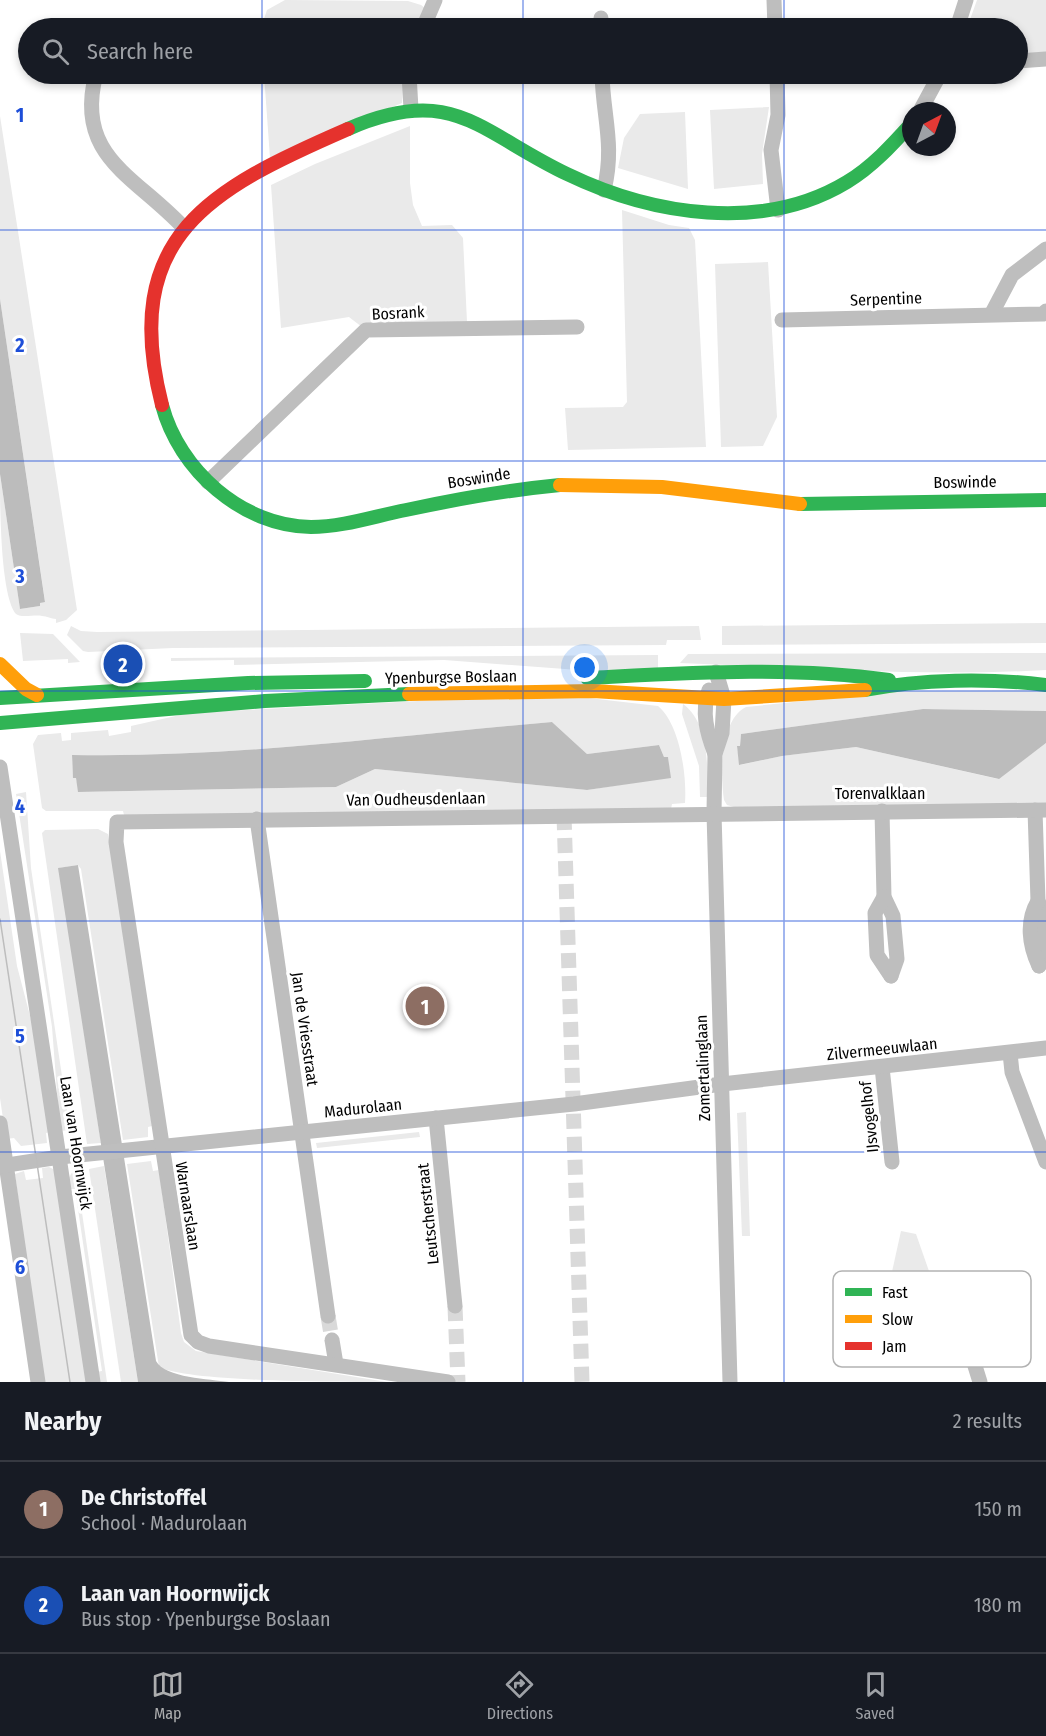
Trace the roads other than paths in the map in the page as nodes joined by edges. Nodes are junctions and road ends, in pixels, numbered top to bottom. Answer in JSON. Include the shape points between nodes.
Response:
{"nodes":[{"id":1,"x":435,"y":0,"type":"edge"},
{"id":2,"x":774,"y":0,"type":"edge"},
{"id":3,"x":966,"y":0,"type":"edge"},
{"id":4,"x":427,"y":18,"type":"edge"},
{"id":5,"x":775,"y":18,"type":"edge"},
{"id":6,"x":960,"y":18,"type":"edge"},
{"id":7,"x":1046,"y":59,"type":"edge"},
{"id":8,"x":1028,"y":60,"type":"edge"},
{"id":9,"x":94,"y":84,"type":"edge"},
{"id":10,"x":410,"y":84,"type":"edge"},
{"id":11,"x":602,"y":84,"type":"edge"},
{"id":12,"x":777,"y":84,"type":"edge"},
{"id":13,"x":935,"y":84,"type":"edge"},
{"id":14,"x":925,"y":102,"type":"edge"},
{"id":15,"x":411,"y":109,"type":"junction"},
{"id":16,"x":902,"y":134,"type":"edge"},
{"id":17,"x":604,"y":189,"type":"junction"},
{"id":18,"x":778,"y":210,"type":"junction"},
{"id":19,"x":184,"y":228,"type":"junction"},
{"id":20,"x":1046,"y":249,"type":"edge"},
{"id":21,"x":1046,"y":311,"type":"edge"},
{"id":22,"x":992,"y":313,"type":"junction"},
{"id":23,"x":782,"y":320,"type":"dead end"},
{"id":24,"x":577,"y":327,"type":"dead end"},
{"id":25,"x":208,"y":482,"type":"junction"},
{"id":26,"x":1046,"y":500,"type":"edge"},
{"id":27,"x":0,"y":664,"type":"edge"},
{"id":28,"x":716,"y":672,"type":"junction"},
{"id":29,"x":1046,"y":677,"type":"edge"},
{"id":30,"x":1023,"y":682,"type":"junction"},
{"id":31,"x":902,"y":683,"type":"junction"},
{"id":32,"x":1046,"y":685,"type":"edge"},
{"id":33,"x":37,"y":695,"type":"junction"},
{"id":34,"x":0,"y":698,"type":"edge"},
{"id":35,"x":706,"y":698,"type":"junction"},
{"id":36,"x":724,"y":699,"type":"junction"},
{"id":37,"x":0,"y":723,"type":"edge"},
{"id":38,"x":716,"y":754,"type":"junction"},
{"id":39,"x":0,"y":767,"type":"edge"},
{"id":40,"x":1040,"y":810,"type":"edge"},
{"id":41,"x":882,"y":812,"type":"junction"},
{"id":42,"x":714,"y":813,"type":"junction"},
{"id":43,"x":257,"y":819,"type":"junction"},
{"id":44,"x":117,"y":822,"type":"joint"},
{"id":45,"x":884,"y":897,"type":"dead end"},
{"id":46,"x":1038,"y":900,"type":"dead end"},
{"id":47,"x":1046,"y":1048,"type":"edge"},
{"id":48,"x":1010,"y":1053,"type":"junction"},
{"id":49,"x":882,"y":1067,"type":"junction"},
{"id":50,"x":722,"y":1084,"type":"junction"},
{"id":51,"x":436,"y":1118,"type":"junction"},
{"id":52,"x":0,"y":1123,"type":"edge"},
{"id":53,"x":301,"y":1132,"type":"junction"},
{"id":54,"x":161,"y":1148,"type":"junction"},
{"id":55,"x":60,"y":1157,"type":"junction"},
{"id":56,"x":892,"y":1162,"type":"dead end"},
{"id":57,"x":1046,"y":1162,"type":"edge"},
{"id":58,"x":3,"y":1166,"type":"edge"},
{"id":59,"x":455,"y":1306,"type":"tunnel mouth"},
{"id":60,"x":328,"y":1316,"type":"tunnel mouth"},
{"id":61,"x":332,"y":1340,"type":"tunnel mouth"},
{"id":62,"x":336,"y":1364,"type":"junction"},
{"id":63,"x":975,"y":1367,"type":"edge"},
{"id":64,"x":38,"y":1382,"type":"edge"},
{"id":65,"x":93,"y":1382,"type":"edge"},
{"id":66,"x":448,"y":1382,"type":"edge"},
{"id":67,"x":730,"y":1382,"type":"edge"},
{"id":68,"x":980,"y":1382,"type":"edge"}],
"edges":[{"from":1,"to":4,"type":"street"},
{"from":2,"to":5,"type":"street"},
{"from":3,"to":6,"type":"street"},
{"from":7,"to":8,"type":"street"},
{"from":9,"to":19,"type":"street","via":[[89,111],[102,151]]},
{"from":10,"to":15,"type":"street"},
{"from":11,"to":17,"type":"street","via":[[610,141]]},
{"from":12,"to":18,"type":"street","via":[[778,115],[771,150]]},
{"from":13,"to":14,"type":"street"},
{"from":15,"to":17,"type":"main road","name":"Boswinde","via":[[462,118],[571,176]]},
{"from":15,"to":19,"type":"main road","name":"Boswinde","via":[[317,143],[228,190]]},
{"from":16,"to":18,"type":"main road","name":"Boswinde","via":[[882,157],[843,185]]},
{"from":17,"to":18,"type":"main road","name":"Boswinde","via":[[658,206],[698,213]]},
{"from":19,"to":25,"type":"main road","name":"Boswinde","via":[[168,248],[152,291],[151,352],[164,412],[179,450]]},
{"from":20,"to":22,"type":"street","via":[[1012,274]]},
{"from":21,"to":22,"type":"street","name":"Serpentine"},
{"from":22,"to":23,"type":"street","name":"Serpentine"},
{"from":24,"to":25,"type":"street","name":"Bosrank","via":[[366,330]]},
{"from":25,"to":26,"type":"main road","name":"Boswinde","via":[[225,499],[264,518],[305,527],[542,486],[622,483],[818,505]]},
{"from":27,"to":33,"type":"main road"},
{"from":28,"to":31,"type":"main road","name":"Ypenburgse Boslaan","via":[[868,675]]},
{"from":28,"to":33,"type":"main road","name":"Ypenburgse Boslaan","via":[[566,679],[248,683]]},
{"from":28,"to":35,"type":"street","name":"Zomertalinglaan"},
{"from":28,"to":36,"type":"street","name":"Zomertalinglaan"},
{"from":29,"to":30,"type":"main road","name":"Ypenburgse Boslaan"},
{"from":30,"to":31,"type":"main road","name":"Ypenburgse Boslaan"},
{"from":30,"to":32,"type":"main road","name":"Ypenburgse Boslaan"},
{"from":31,"to":36,"type":"main road","name":"Ypenburgse Boslaan","via":[[860,690]]},
{"from":33,"to":34,"type":"main road","name":"Ypenburgse Boslaan"},
{"from":35,"to":36,"type":"main road","name":"Ypenburgse Boslaan"},
{"from":35,"to":37,"type":"main road","name":"Ypenburgse Boslaan","via":[[593,691],[440,692],[265,701]]},
{"from":35,"to":38,"type":"street","name":"Zomertalinglaan","via":[[707,733]]},
{"from":36,"to":38,"type":"street","name":"Zomertalinglaan"},
{"from":38,"to":42,"type":"street","name":"Zomertalinglaan"},
{"from":39,"to":55,"type":"street","name":"Laan van Hoornwijck"},
{"from":40,"to":41,"type":"street","name":"Torenvalklaan"},
{"from":40,"to":46,"type":"street"},
{"from":41,"to":42,"type":"street","name":"Torenvalklaan"},
{"from":41,"to":45,"type":"street"},
{"from":42,"to":43,"type":"street","name":"Van Oudheusdenlaan"},
{"from":42,"to":50,"type":"street","name":"Zomertalinglaan"},
{"from":43,"to":44,"type":"street","name":"Van Oudheusdenlaan"},
{"from":43,"to":53,"type":"street","name":"Jan de Vriesstraat"},
{"from":44,"to":54,"type":"street","name":"Warnaarslaan","via":[[116,842]]},
{"from":47,"to":48,"type":"street","name":"Zilvermeeuwlaan"},
{"from":48,"to":49,"type":"street","name":"Zilvermeeuwlaan"},
{"from":48,"to":57,"type":"street","via":[[1012,1072]]},
{"from":49,"to":50,"type":"street","name":"Zilvermeeuwlaan"},
{"from":49,"to":56,"type":"street","name":"IJsvogelhof"},
{"from":50,"to":51,"type":"street","name":"Madurolaan"},
{"from":50,"to":67,"type":"street","name":"Zomertalinglaan"},
{"from":51,"to":53,"type":"street","name":"Madurolaan"},
{"from":51,"to":59,"type":"street","name":"Leutscherstraat"},
{"from":52,"to":58,"type":"street"},
{"from":53,"to":54,"type":"street","name":"Madurolaan"},
{"from":53,"to":60,"type":"street","name":"Jan de Vriesstraat"},
{"from":54,"to":55,"type":"street","name":"Madurolaan"},
{"from":54,"to":62,"type":"street","name":"Warnaarslaan","via":[[189,1330],[194,1339],[209,1346]]},
{"from":55,"to":58,"type":"street","name":"Madurolaan"},
{"from":55,"to":65,"type":"street","name":"Laan van Hoornwijck"},
{"from":58,"to":64,"type":"street"},
{"from":61,"to":62,"type":"street"},
{"from":62,"to":66,"type":"street","name":"Warnaarslaan"},
{"from":63,"to":68,"type":"street"}]}
